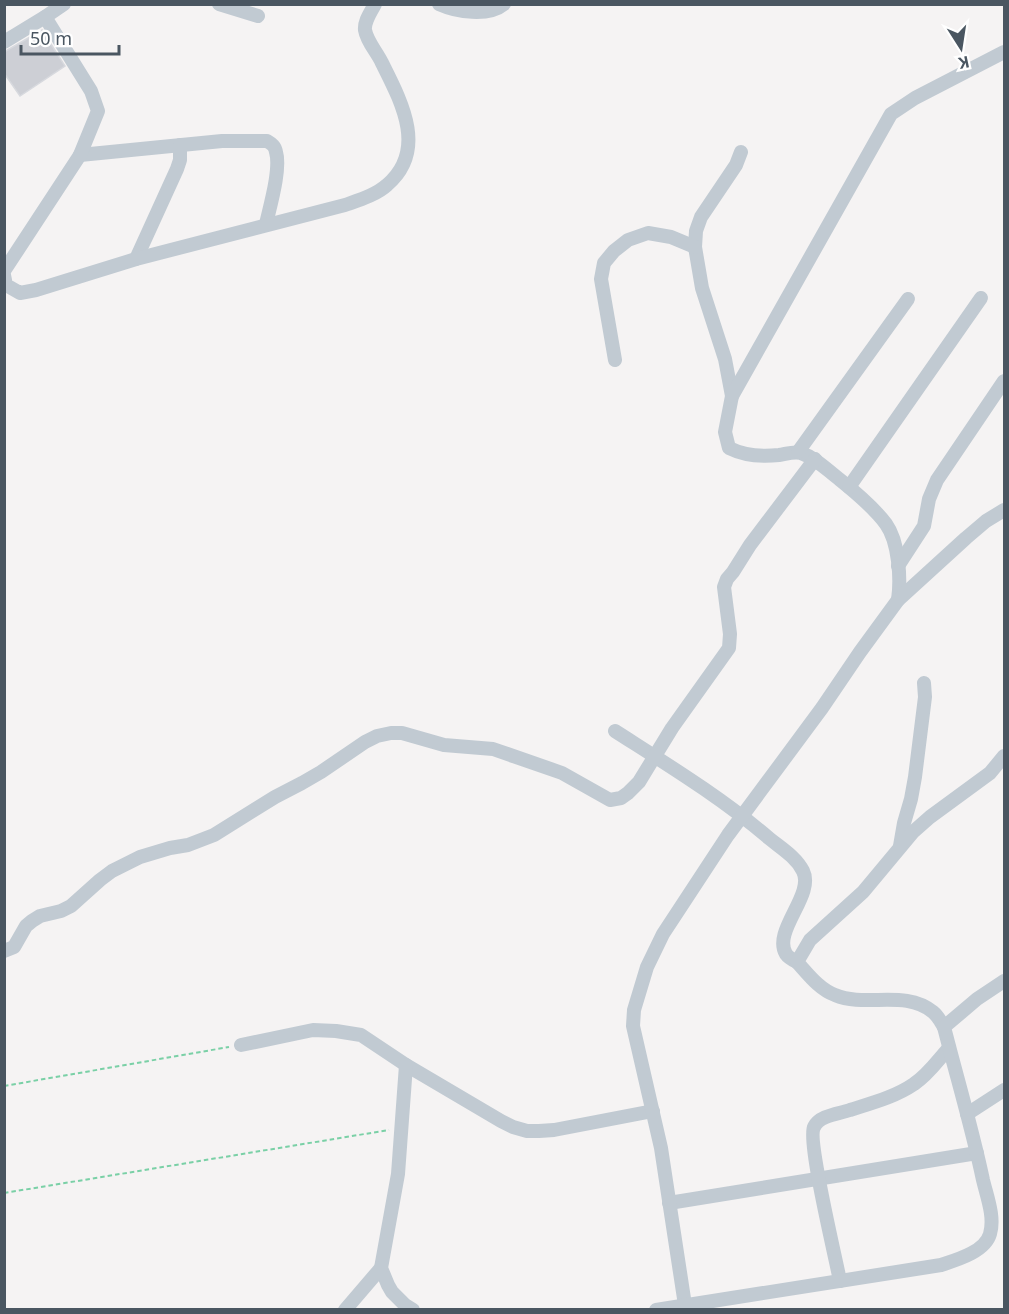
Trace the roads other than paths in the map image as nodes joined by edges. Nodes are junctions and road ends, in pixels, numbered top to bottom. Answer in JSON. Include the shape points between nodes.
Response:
{"nodes":[{"id":1,"x":64,"y":4,"type":"edge"},
{"id":2,"x":219,"y":4,"type":"edge"},
{"id":3,"x":375,"y":4,"type":"edge"},
{"id":4,"x":439,"y":4,"type":"edge"},
{"id":5,"x":504,"y":4,"type":"edge"},
{"id":6,"x":475,"y":8,"type":"edge"},
{"id":7,"x":258,"y":16,"type":"dead end"},
{"id":8,"x":45,"y":17,"type":"junction"},
{"id":9,"x":4,"y":42,"type":"edge"},
{"id":10,"x":1005,"y":52,"type":"edge"},
{"id":11,"x":180,"y":145,"type":"junction"},
{"id":12,"x":741,"y":152,"type":"dead end"},
{"id":13,"x":80,"y":155,"type":"junction"},
{"id":14,"x":266,"y":224,"type":"junction"},
{"id":15,"x":695,"y":247,"type":"junction"},
{"id":16,"x":136,"y":259,"type":"junction"},
{"id":17,"x":4,"y":273,"type":"edge"},
{"id":18,"x":981,"y":298,"type":"dead end"},
{"id":19,"x":908,"y":299,"type":"dead end"},
{"id":20,"x":615,"y":360,"type":"dead end"},
{"id":21,"x":1005,"y":381,"type":"edge"},
{"id":22,"x":732,"y":396,"type":"junction"},
{"id":23,"x":798,"y":452,"type":"junction"},
{"id":24,"x":815,"y":459,"type":"junction"},
{"id":25,"x":849,"y":487,"type":"junction"},
{"id":26,"x":1005,"y":510,"type":"edge"},
{"id":27,"x":898,"y":566,"type":"junction"},
{"id":28,"x":898,"y":600,"type":"junction"},
{"id":29,"x":924,"y":683,"type":"dead end"},
{"id":30,"x":615,"y":731,"type":"dead end"},
{"id":31,"x":654,"y":756,"type":"junction"},
{"id":32,"x":1005,"y":756,"type":"edge"},
{"id":33,"x":742,"y":816,"type":"junction"},
{"id":34,"x":900,"y":846,"type":"junction"},
{"id":35,"x":4,"y":951,"type":"edge"},
{"id":36,"x":797,"y":962,"type":"junction"},
{"id":37,"x":1005,"y":981,"type":"edge"},
{"id":38,"x":944,"y":1027,"type":"junction"},
{"id":39,"x":241,"y":1045,"type":"road end"},
{"id":40,"x":949,"y":1048,"type":"junction"},
{"id":41,"x":406,"y":1065,"type":"junction"},
{"id":42,"x":1005,"y":1090,"type":"edge"},
{"id":43,"x":653,"y":1112,"type":"junction"},
{"id":44,"x":967,"y":1114,"type":"junction"},
{"id":45,"x":977,"y":1153,"type":"junction"},
{"id":46,"x":819,"y":1179,"type":"junction"},
{"id":47,"x":669,"y":1203,"type":"junction"},
{"id":48,"x":381,"y":1268,"type":"junction"},
{"id":49,"x":840,"y":1281,"type":"junction"},
{"id":50,"x":685,"y":1305,"type":"junction"},
{"id":51,"x":345,"y":1310,"type":"edge"},
{"id":52,"x":413,"y":1310,"type":"edge"},
{"id":53,"x":656,"y":1310,"type":"edge"}],
"edges":[{"from":1,"to":8,"type":"street"},
{"from":2,"to":7,"type":"street"},
{"from":3,"to":14,"type":"street","via":[[365,29],[401,101],[409,131],[407,156],[401,170],[386,186],[366,197]]},
{"from":4,"to":6,"type":"street","via":[[449,9]]},
{"from":5,"to":6,"type":"street","via":[[497,10]]},
{"from":8,"to":9,"type":"street"},
{"from":8,"to":13,"type":"street","via":[[91,91],[98,111]]},
{"from":10,"to":22,"type":"street","via":[[891,114]]},
{"from":11,"to":13,"type":"street"},
{"from":11,"to":14,"type":"street","via":[[267,141],[273,145],[277,170]]},
{"from":11,"to":16,"type":"street","via":[[177,169]]},
{"from":12,"to":15,"type":"street","via":[[701,217]]},
{"from":13,"to":17,"type":"street"},
{"from":14,"to":16,"type":"street"},
{"from":15,"to":20,"type":"street","via":[[648,233],[628,240],[604,263],[601,279]]},
{"from":15,"to":22,"type":"street","via":[[702,288],[725,359]]},
{"from":16,"to":17,"type":"street","via":[[20,293],[6,285]]},
{"from":18,"to":25,"type":"street"},
{"from":19,"to":23,"type":"street"},
{"from":21,"to":27,"type":"street","via":[[937,480],[924,526]]},
{"from":22,"to":23,"type":"street","via":[[724,432],[729,448],[754,456]]},
{"from":23,"to":24,"type":"street"},
{"from":24,"to":25,"type":"street"},
{"from":24,"to":31,"type":"street","via":[[727,579],[724,587],[729,648]]},
{"from":25,"to":27,"type":"street","via":[[887,525]]},
{"from":26,"to":28,"type":"street","via":[[986,521]]},
{"from":27,"to":28,"type":"street"},
{"from":28,"to":33,"type":"street"},
{"from":29,"to":34,"type":"street","via":[[915,777]]},
{"from":30,"to":31,"type":"street"},
{"from":31,"to":33,"type":"street"},
{"from":31,"to":35,"type":"street","via":[[628,793],[610,800],[561,773],[493,749],[444,745],[402,733],[377,736],[214,835],[140,857],[112,871],[71,906],[32,921],[14,947]]},
{"from":32,"to":34,"type":"street","via":[[990,773],[930,817]]},
{"from":33,"to":36,"type":"street","via":[[795,860],[804,873],[800,899],[784,933],[787,955]]},
{"from":33,"to":43,"type":"street","via":[[663,934],[640,990],[633,1026]]},
{"from":34,"to":36,"type":"street","via":[[863,892],[810,940]]},
{"from":36,"to":38,"type":"street","via":[[834,995],[919,1003],[935,1013]]},
{"from":37,"to":38,"type":"street"},
{"from":38,"to":40,"type":"street"},
{"from":39,"to":41,"type":"street","via":[[313,1030],[336,1031],[361,1035]]},
{"from":40,"to":44,"type":"street"},
{"from":40,"to":46,"type":"street","via":[[915,1084],[896,1095],[824,1118],[814,1126]]},
{"from":41,"to":43,"type":"street","via":[[501,1121],[527,1131],[554,1130]]},
{"from":41,"to":48,"type":"street","via":[[398,1174]]},
{"from":42,"to":44,"type":"street"},
{"from":43,"to":47,"type":"street"},
{"from":44,"to":45,"type":"street"},
{"from":45,"to":46,"type":"street"},
{"from":45,"to":49,"type":"street","via":[[992,1219],[990,1236],[984,1244],[941,1265]]},
{"from":46,"to":47,"type":"street"},
{"from":46,"to":49,"type":"street"},
{"from":47,"to":50,"type":"street"},
{"from":48,"to":51,"type":"street"},
{"from":48,"to":52,"type":"street","via":[[392,1292]]},
{"from":49,"to":50,"type":"street"},
{"from":50,"to":53,"type":"street"}]}
